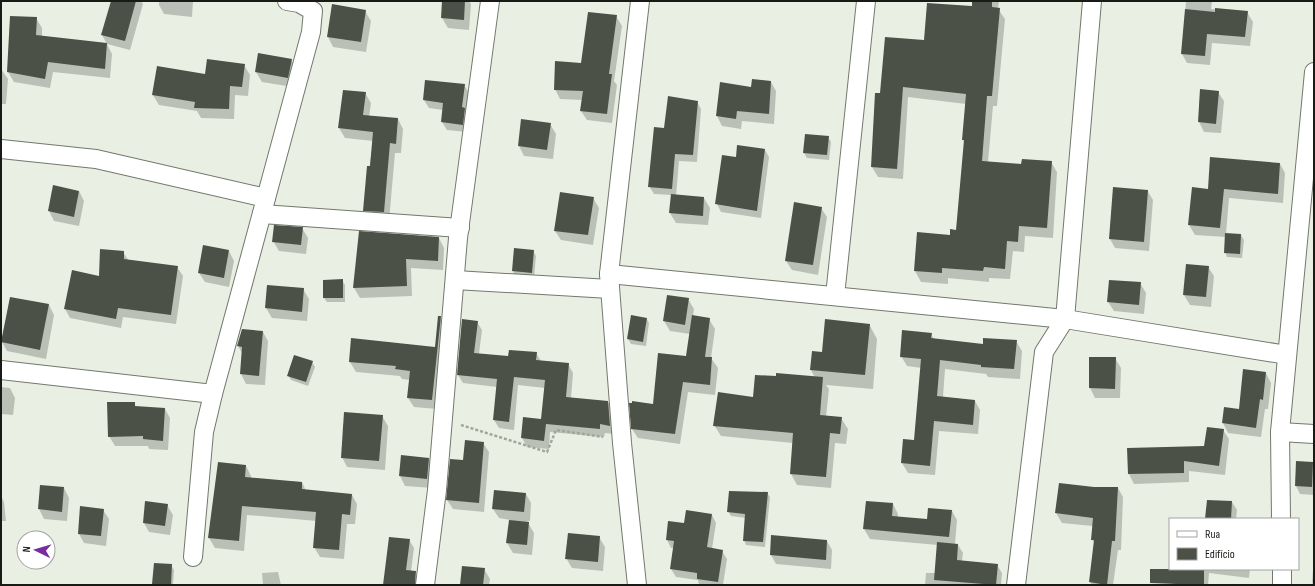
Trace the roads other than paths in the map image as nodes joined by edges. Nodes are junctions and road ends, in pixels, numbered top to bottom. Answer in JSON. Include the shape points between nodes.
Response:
{"nodes":[{"id":1,"x":287,"y":1,"type":"edge"},
{"id":2,"x":490,"y":1,"type":"edge"},
{"id":3,"x":640,"y":1,"type":"edge"},
{"id":4,"x":866,"y":1,"type":"edge"},
{"id":5,"x":1092,"y":1,"type":"edge"},
{"id":6,"x":1314,"y":72,"type":"edge"},
{"id":7,"x":1,"y":149,"type":"edge"},
{"id":8,"x":264,"y":206,"type":"junction"},
{"id":9,"x":460,"y":228,"type":"junction"},
{"id":10,"x":455,"y":280,"type":"junction"},
{"id":11,"x":610,"y":282,"type":"junction"},
{"id":12,"x":835,"y":296,"type":"junction"},
{"id":13,"x":1065,"y":319,"type":"junction"},
{"id":14,"x":1287,"y":355,"type":"junction"},
{"id":15,"x":1,"y":370,"type":"edge"},
{"id":16,"x":213,"y":394,"type":"junction"},
{"id":17,"x":1280,"y":432,"type":"junction"},
{"id":18,"x":1314,"y":434,"type":"edge"},
{"id":19,"x":1281,"y":518,"type":"edge"},
{"id":20,"x":193,"y":557,"type":"dead end"},
{"id":21,"x":1282,"y":570,"type":"edge"},
{"id":22,"x":425,"y":585,"type":"edge"},
{"id":23,"x":638,"y":585,"type":"edge"},
{"id":24,"x":1016,"y":585,"type":"edge"},
{"id":25,"x":1282,"y":585,"type":"edge"}],
"edges":[{"from":1,"to":8,"type":"street","via":[[313,11],[311,32]]},
{"from":2,"to":9,"type":"street"},
{"from":3,"to":11,"type":"street"},
{"from":4,"to":12,"type":"street"},
{"from":5,"to":13,"type":"street"},
{"from":6,"to":14,"type":"street"},
{"from":7,"to":8,"type":"street","via":[[96,159]]},
{"from":8,"to":9,"type":"street"},
{"from":8,"to":16,"type":"street"},
{"from":9,"to":10,"type":"street"},
{"from":10,"to":11,"type":"street"},
{"from":10,"to":22,"type":"street","via":[[444,420]]},
{"from":11,"to":12,"type":"street"},
{"from":11,"to":23,"type":"street","via":[[622,439]]},
{"from":12,"to":13,"type":"street"},
{"from":13,"to":14,"type":"street"},
{"from":13,"to":24,"type":"street","via":[[1044,352]]},
{"from":14,"to":17,"type":"street"},
{"from":15,"to":16,"type":"street"},
{"from":16,"to":20,"type":"street","via":[[204,432]]},
{"from":17,"to":18,"type":"street"},
{"from":17,"to":19,"type":"street"},
{"from":21,"to":25,"type":"street"}]}
